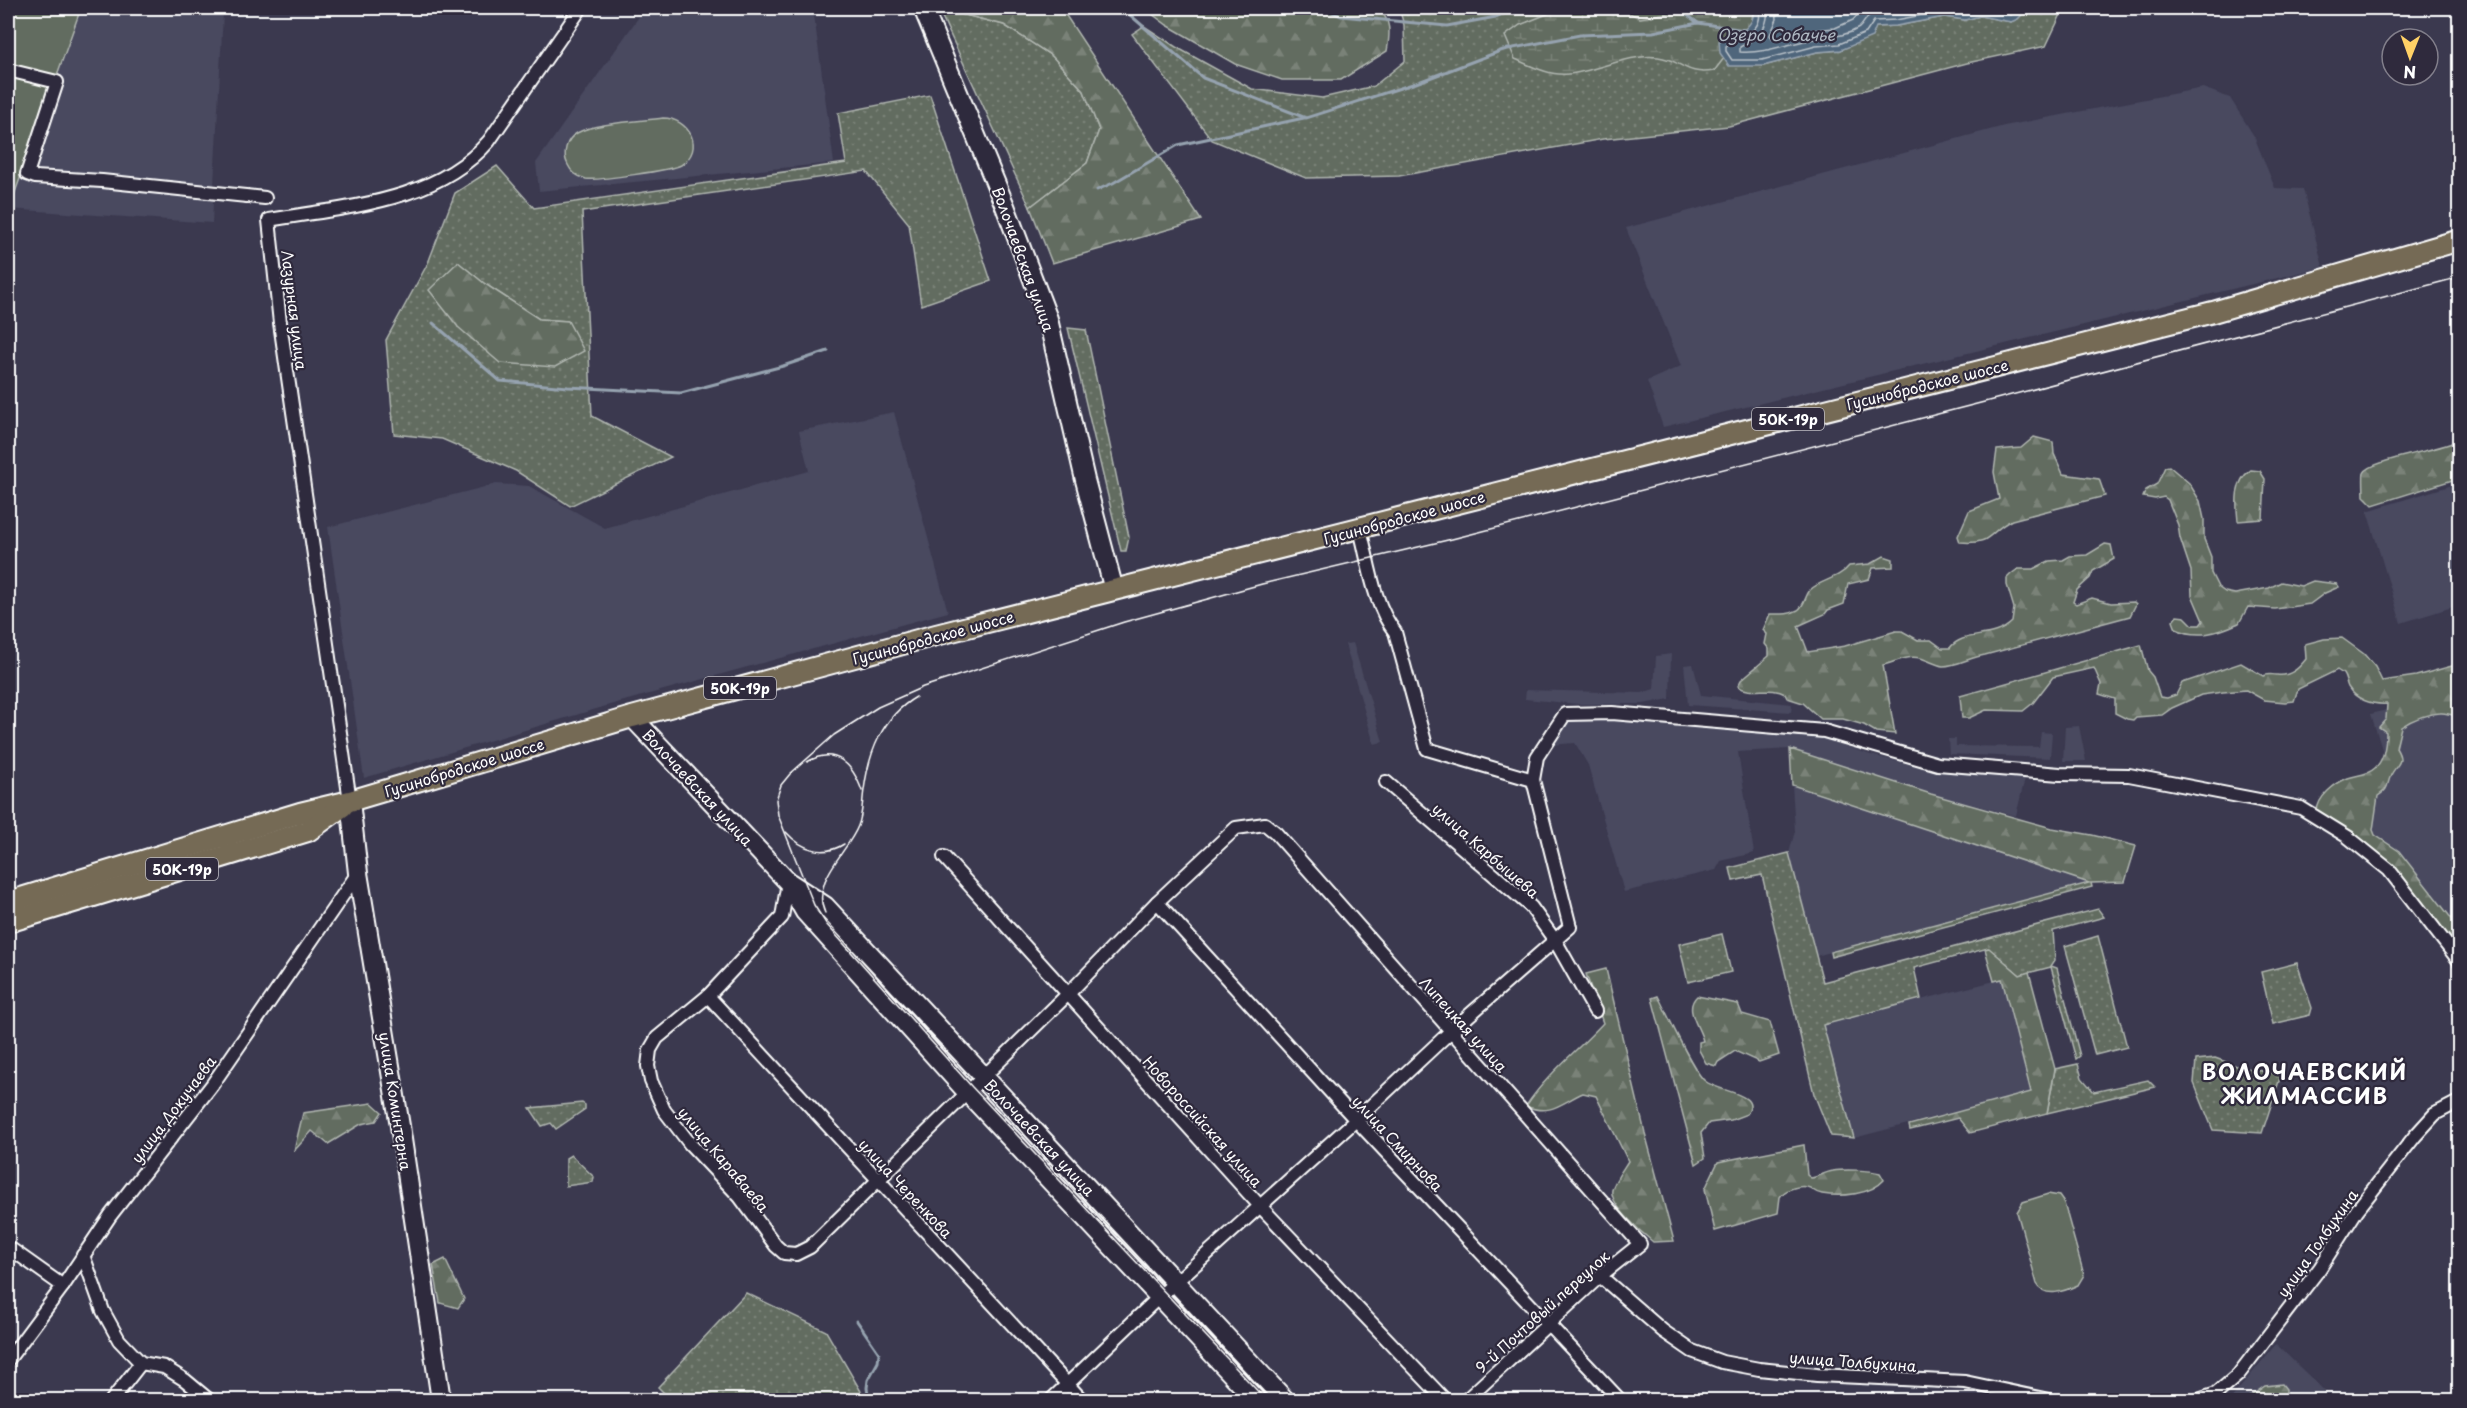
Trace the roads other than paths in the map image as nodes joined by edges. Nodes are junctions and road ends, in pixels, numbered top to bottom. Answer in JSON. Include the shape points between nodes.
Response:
{"nodes":[{"id":1,"x":581,"y":8,"type":"edge"},
{"id":2,"x":923,"y":8,"type":"edge"},
{"id":3,"x":8,"y":70,"type":"edge"},
{"id":4,"x":266,"y":198,"type":"dead end"},
{"id":5,"x":2460,"y":240,"type":"edge"},
{"id":6,"x":1360,"y":529,"type":"junction"},
{"id":7,"x":1114,"y":590,"type":"junction"},
{"id":8,"x":632,"y":717,"type":"junction"},
{"id":9,"x":1533,"y":780,"type":"junction"},
{"id":10,"x":1386,"y":782,"type":"dead end"},
{"id":11,"x":350,"y":801,"type":"junction"},
{"id":12,"x":944,"y":856,"type":"dead end"},
{"id":13,"x":358,"y":873,"type":"junction"},
{"id":14,"x":788,"y":882,"type":"junction"},
{"id":15,"x":8,"y":902,"type":"edge"},
{"id":16,"x":1157,"y":902,"type":"junction"},
{"id":17,"x":8,"y":922,"type":"edge"},
{"id":18,"x":1556,"y":942,"type":"junction"},
{"id":19,"x":2460,"y":962,"type":"edge"},
{"id":20,"x":1068,"y":994,"type":"junction"},
{"id":21,"x":708,"y":996,"type":"junction"},
{"id":22,"x":1595,"y":1011,"type":"dead end"},
{"id":23,"x":1450,"y":1032,"type":"junction"},
{"id":24,"x":982,"y":1076,"type":"junction"},
{"id":25,"x":967,"y":1092,"type":"junction"},
{"id":26,"x":2460,"y":1101,"type":"edge"},
{"id":27,"x":1356,"y":1120,"type":"junction"},
{"id":28,"x":878,"y":1181,"type":"junction"},
{"id":29,"x":1260,"y":1206,"type":"junction"},
{"id":30,"x":1640,"y":1244,"type":"joint"},
{"id":31,"x":8,"y":1247,"type":"edge"},
{"id":32,"x":83,"y":1256,"type":"junction"},
{"id":33,"x":1600,"y":1276,"type":"junction"},
{"id":34,"x":1176,"y":1282,"type":"junction"},
{"id":35,"x":63,"y":1286,"type":"junction"},
{"id":36,"x":1159,"y":1297,"type":"junction"},
{"id":37,"x":1549,"y":1325,"type":"junction"},
{"id":38,"x":8,"y":1360,"type":"edge"},
{"id":39,"x":141,"y":1363,"type":"junction"},
{"id":40,"x":1067,"y":1384,"type":"junction"},
{"id":41,"x":112,"y":1401,"type":"edge"},
{"id":42,"x":209,"y":1401,"type":"edge"},
{"id":43,"x":441,"y":1401,"type":"edge"},
{"id":44,"x":1051,"y":1401,"type":"edge"},
{"id":45,"x":1082,"y":1401,"type":"edge"},
{"id":46,"x":1256,"y":1401,"type":"edge"},
{"id":47,"x":1285,"y":1401,"type":"edge"},
{"id":48,"x":1445,"y":1401,"type":"edge"},
{"id":49,"x":1466,"y":1401,"type":"edge"},
{"id":50,"x":1620,"y":1401,"type":"edge"},
{"id":51,"x":2049,"y":1401,"type":"edge"},
{"id":52,"x":2198,"y":1401,"type":"edge"}],
"edges":[{"from":1,"to":11,"type":"street","name":"Лазурная улица","via":[[476,157],[444,178],[389,198],[269,220],[280,323]]},
{"from":2,"to":7,"type":"main road","name":"Волочаевская улица","via":[[1048,319]]},
{"from":3,"to":4,"type":"street","via":[[57,82],[27,174]]},
{"from":5,"to":6,"type":"main road","name":"Гусинобродское шоссе","number":"50К-19р","via":[[2213,312]]},
{"from":6,"to":7,"type":"main road","name":"Гусинобродское шоссе","number":"50К-19р"},
{"from":6,"to":9,"type":"street","via":[[1386,620],[1395,632],[1427,749]]},
{"from":7,"to":8,"type":"main road","name":"Гусинобродское шоссе","number":"50К-19р"},
{"from":8,"to":11,"type":"main road","name":"Гусинобродское шоссе","number":"50К-19р"},
{"from":8,"to":14,"type":"main road","name":"Волочаевская улица"},
{"from":9,"to":18,"type":"street","via":[[1570,927]]},
{"from":9,"to":19,"type":"street","via":[[1537,757],[1565,714],[1612,713],[1824,731],[1938,764],[2129,775],[2301,808],[2348,837],[2388,870]]},
{"from":10,"to":18,"type":"street","name":"улица Карбышева","via":[[1531,907]]},
{"from":11,"to":13,"type":"main road","name":"улица Коминтерна"},
{"from":11,"to":15,"type":"main road","name":"Гусинобродское шоссе","number":"50К-19р"},
{"from":11,"to":17,"type":"main road","name":"Гусинобродское шоссе","number":"50К-19р","via":[[308,831]]},
{"from":12,"to":20,"type":"street","name":"Новороссийская улица"},
{"from":13,"to":32,"type":"street","name":"улица Докучаева","via":[[212,1085]]},
{"from":13,"to":43,"type":"main road","name":"улица Коминтерна"},
{"from":14,"to":21,"type":"street","via":[[782,917]]},
{"from":14,"to":24,"type":"main road","name":"Волочаевская улица","via":[[825,906]]},
{"from":14,"to":25,"type":"main road","name":"Волочаевская улица","via":[[806,912]]},
{"from":16,"to":20,"type":"street"},
{"from":16,"to":23,"type":"street","name":"Липецкая улица","via":[[1236,828],[1265,824]]},
{"from":16,"to":27,"type":"street","name":"улица Смирнова"},
{"from":18,"to":22,"type":"street","name":"улица Карбышева"},
{"from":18,"to":23,"type":"street"},
{"from":20,"to":24,"type":"street"},
{"from":20,"to":29,"type":"street","name":"Новороссийская улица"},
{"from":21,"to":28,"type":"street","name":"улица Черенкова"},
{"from":21,"to":28,"type":"street","name":"улица Караваева","via":[[657,1038],[650,1050],[651,1081],[664,1110],[740,1197],[776,1246],[784,1253],[796,1254],[810,1247]]},
{"from":23,"to":27,"type":"street"},
{"from":23,"to":30,"type":"street","name":"Липецкая улица"},
{"from":24,"to":25,"type":"street"},
{"from":24,"to":34,"type":"main road","name":"Волочаевская улица"},
{"from":25,"to":28,"type":"street"},
{"from":25,"to":36,"type":"main road","name":"Волочаевская улица"},
{"from":26,"to":52,"type":"street","name":"улица Толбухина","via":[[2435,1114],[2415,1136],[2238,1375],[2216,1394]]},
{"from":27,"to":29,"type":"street"},
{"from":27,"to":37,"type":"street","name":"улица Смирнова"},
{"from":28,"to":40,"type":"street","name":"улица Черенкова"},
{"from":29,"to":34,"type":"street"},
{"from":29,"to":48,"type":"street","name":"Новороссийская улица"},
{"from":30,"to":33,"type":"street","name":"9-й Почтовый переулок"},
{"from":31,"to":35,"type":"street"},
{"from":32,"to":35,"type":"street","name":"улица Докучаева"},
{"from":32,"to":39,"type":"street","via":[[103,1311],[119,1340]]},
{"from":33,"to":37,"type":"street","name":"9-й Почтовый переулок"},
{"from":33,"to":51,"type":"street","name":"улица Толбухина","via":[[1663,1331],[1692,1351],[1722,1362],[1817,1375],[1965,1382]]},
{"from":34,"to":36,"type":"street"},
{"from":34,"to":47,"type":"main road","name":"Волочаевская улица"},
{"from":35,"to":38,"type":"street","name":"улица Докучаева"},
{"from":36,"to":40,"type":"street"},
{"from":36,"to":46,"type":"main road","name":"Волочаевская улица"},
{"from":37,"to":49,"type":"street","name":"9-й Почтовый переулок"},
{"from":37,"to":50,"type":"street","name":"улица Смирнова"},
{"from":39,"to":41,"type":"street"},
{"from":39,"to":42,"type":"street","via":[[164,1367]]},
{"from":40,"to":44,"type":"street"},
{"from":40,"to":45,"type":"street","name":"улица Черенкова"}]}
